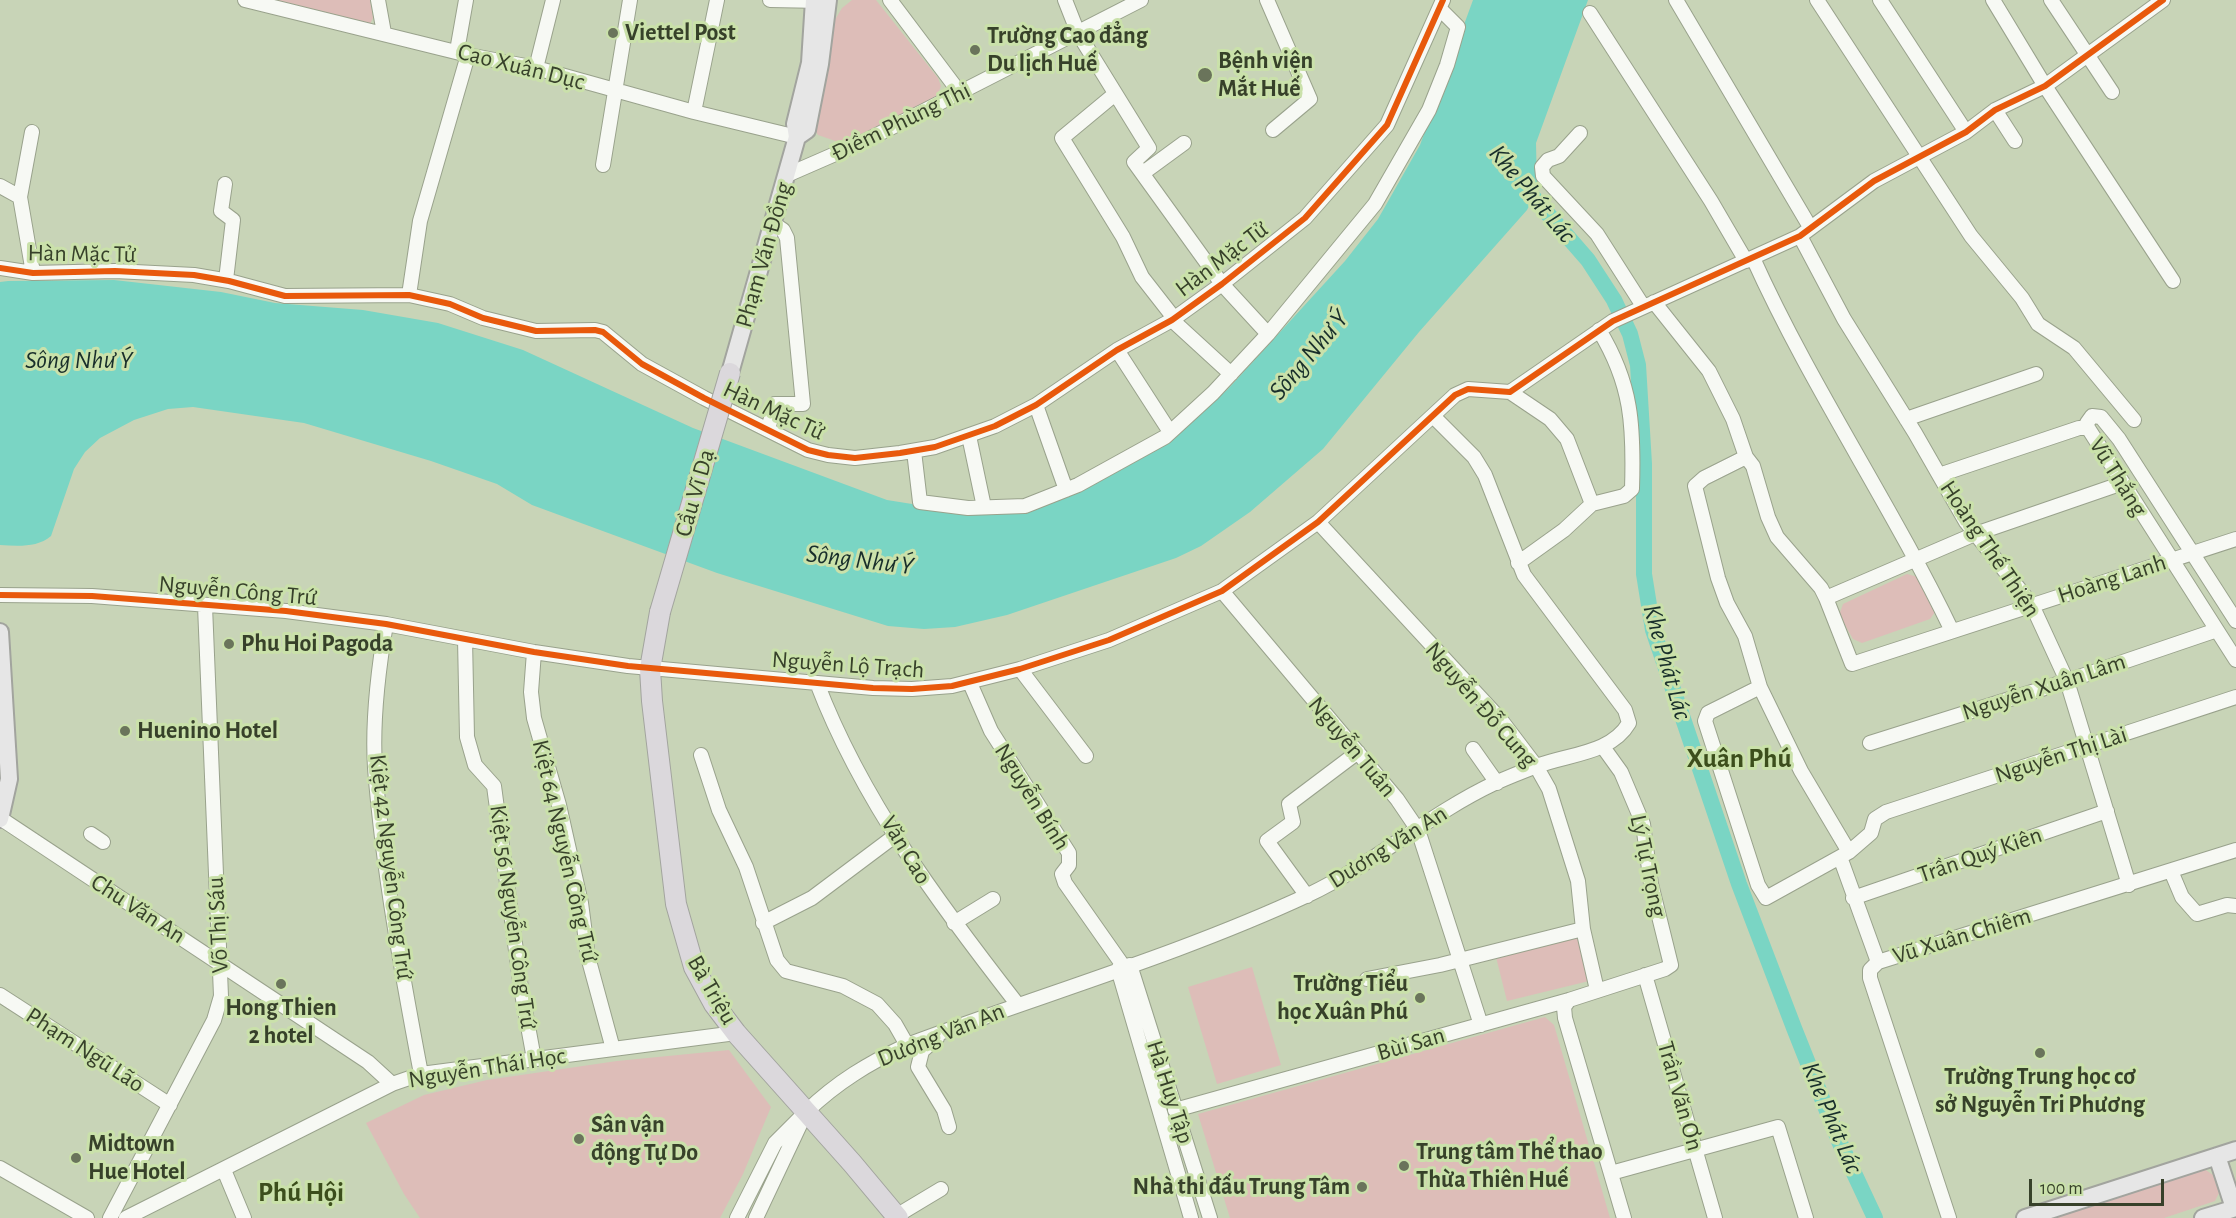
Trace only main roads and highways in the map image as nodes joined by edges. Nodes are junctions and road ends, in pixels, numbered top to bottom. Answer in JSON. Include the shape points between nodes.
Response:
{"nodes":[{"id":1,"x":822,"y":0,"type":"edge"},
{"id":2,"x":730,"y":373,"type":"joint"},
{"id":3,"x":0,"y":632,"type":"edge"},
{"id":4,"x":650,"y":669,"type":"joint"},
{"id":5,"x":0,"y":819,"type":"edge"},
{"id":6,"x":2236,"y":1150,"type":"edge"},
{"id":7,"x":2217,"y":1156,"type":"junction"},
{"id":8,"x":2235,"y":1210,"type":"edge"},
{"id":9,"x":897,"y":1217,"type":"edge"},
{"id":10,"x":2025,"y":1218,"type":"edge"},
{"id":11,"x":2203,"y":1218,"type":"edge"}],
"edges":[{"from":1,"to":2,"type":"main road","name":"Phạm Văn Đồng","via":[[820,64],[807,130],[797,137]]},
{"from":2,"to":4,"type":"highway","name":"Cầu Vĩ Dạ","bridge":true,"via":[[660,612]]},
{"from":3,"to":5,"type":"main road","via":[[9,779]]},
{"from":4,"to":9,"type":"highway","name":"Bà Triệu","via":[[676,904],[694,967],[736,1033]]},
{"from":6,"to":7,"type":"main road"},
{"from":7,"to":8,"type":"main road"},
{"from":7,"to":10,"type":"main road"},
{"from":8,"to":11,"type":"main road"}]}
